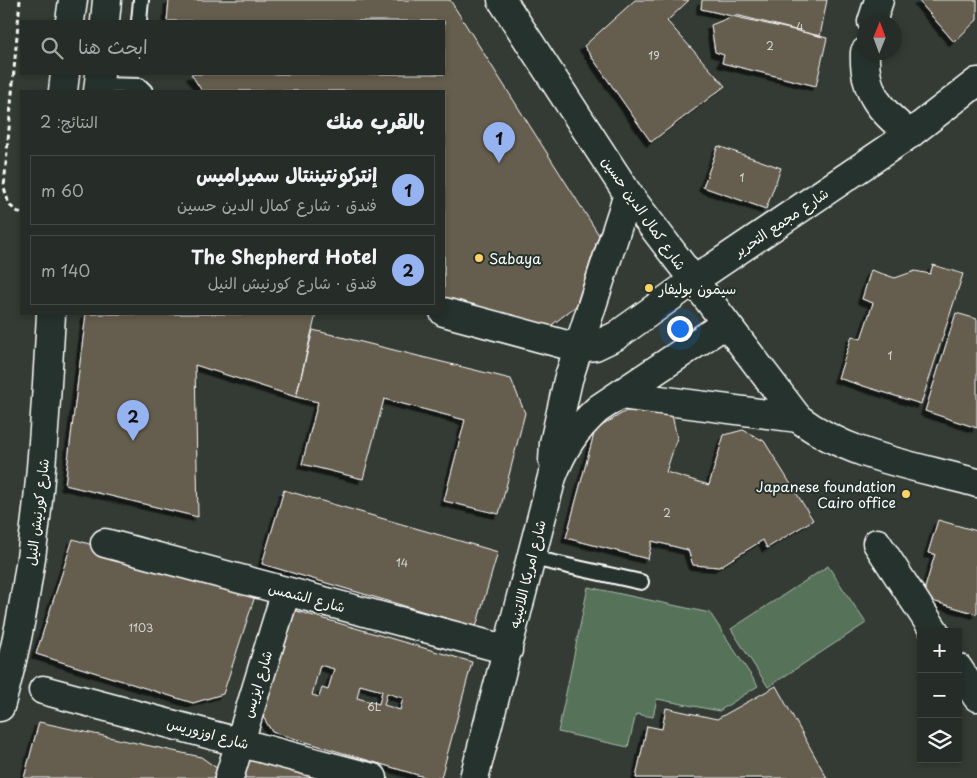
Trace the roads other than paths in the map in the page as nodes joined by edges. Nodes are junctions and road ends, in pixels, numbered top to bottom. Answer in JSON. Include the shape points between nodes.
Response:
{"nodes":[{"id":1,"x":73,"y":0,"type":"edge"},
{"id":2,"x":107,"y":0,"type":"edge"},
{"id":3,"x":141,"y":0,"type":"edge"},
{"id":4,"x":502,"y":0,"type":"edge"},
{"id":5,"x":879,"y":0,"type":"edge"},
{"id":6,"x":874,"y":15,"type":"edge"},
{"id":7,"x":70,"y":20,"type":"edge"},
{"id":8,"x":105,"y":20,"type":"edge"},
{"id":9,"x":139,"y":20,"type":"edge"},
{"id":10,"x":866,"y":60,"type":"edge"},
{"id":11,"x":65,"y":75,"type":"edge"},
{"id":12,"x":99,"y":83,"type":"edge"},
{"id":13,"x":137,"y":84,"type":"edge"},
{"id":14,"x":63,"y":90,"type":"edge"},
{"id":15,"x":974,"y":90,"type":"edge"},
{"id":16,"x":910,"y":134,"type":"junction"},
{"id":17,"x":628,"y":194,"type":"junction"},
{"id":18,"x":693,"y":281,"type":"junction"},
{"id":19,"x":445,"y":312,"type":"edge"},
{"id":20,"x":52,"y":317,"type":"edge"},
{"id":21,"x":724,"y":324,"type":"junction"},
{"id":22,"x":578,"y":348,"type":"junction"},
{"id":23,"x":621,"y":395,"type":"junction"},
{"id":24,"x":798,"y":418,"type":"junction"},
{"id":25,"x":552,"y":477,"type":"junction"},
{"id":26,"x":977,"y":483,"type":"edge"},
{"id":27,"x":105,"y":543,"type":"dead end"},
{"id":28,"x":878,"y":544,"type":"dead end"},
{"id":29,"x":532,"y":558,"type":"junction"},
{"id":30,"x":641,"y":582,"type":"dead end"},
{"id":31,"x":286,"y":591,"type":"junction"},
{"id":32,"x":932,"y":628,"type":"edge"},
{"id":33,"x":508,"y":650,"type":"junction"},
{"id":34,"x":961,"y":673,"type":"edge"},
{"id":35,"x":43,"y":690,"type":"dead end"},
{"id":36,"x":977,"y":697,"type":"edge"},
{"id":37,"x":0,"y":707,"type":"edge"},
{"id":38,"x":240,"y":742,"type":"junction"},
{"id":39,"x":229,"y":778,"type":"edge"},
{"id":40,"x":373,"y":778,"type":"edge"},
{"id":41,"x":474,"y":778,"type":"edge"}],
"edges":[{"from":1,"to":7,"type":"main road"},
{"from":2,"to":8,"type":"main road"},
{"from":3,"to":9,"type":"lane"},
{"from":4,"to":17,"type":"main road","name":"شارع كمال الدين حسين"},
{"from":5,"to":6,"type":"main road"},
{"from":10,"to":16,"type":"main road","via":[[867,76],[878,104],[888,117]]},
{"from":11,"to":14,"type":"main road"},
{"from":12,"to":13,"type":"lane"},
{"from":15,"to":16,"type":"main road","name":"شارع مجمع التحرير"},
{"from":16,"to":18,"type":"main road","name":"شارع مجمع التحرير"},
{"from":17,"to":18,"type":"main road","name":"شارع كمال الدين حسين"},
{"from":17,"to":22,"type":"main road"},
{"from":18,"to":21,"type":"main road","name":"شارع كمال الدين حسين"},
{"from":18,"to":22,"type":"main road","name":"شارع مجمع التحرير","via":[[616,336],[595,346]]},
{"from":19,"to":22,"type":"main road"},
{"from":20,"to":37,"type":"main road","name":"شارع كورنيش النيل","via":[[41,492],[27,588]]},
{"from":21,"to":23,"type":"main road","name":"شارع امريكا اللاتينيه"},
{"from":21,"to":24,"type":"main road","name":"شارع كمال الدين حسين"},
{"from":22,"to":25,"type":"main road","via":[[559,414]]},
{"from":23,"to":24,"type":"main road"},
{"from":23,"to":25,"type":"main road","name":"شارع امريكا اللاتينيه","via":[[581,424],[562,450]]},
{"from":24,"to":26,"type":"main road","via":[[847,447]]},
{"from":25,"to":29,"type":"main road","name":"شارع امريكا اللاتينيه"},
{"from":27,"to":31,"type":"main road","name":"شارع الشمس"},
{"from":28,"to":32,"type":"main road"},
{"from":29,"to":30,"type":"lane"},
{"from":29,"to":33,"type":"main road","name":"شارع امريكا اللاتينيه"},
{"from":31,"to":33,"type":"main road","name":"شارع الشمس"},
{"from":31,"to":38,"type":"main road","name":"شارع ايزيس"},
{"from":33,"to":41,"type":"main road","name":"شارع امريكا اللاتينيه"},
{"from":34,"to":36,"type":"main road"},
{"from":35,"to":38,"type":"main road","name":"شارع اوزوريس"},
{"from":38,"to":39,"type":"main road","name":"شارع ايزيس"},
{"from":38,"to":40,"type":"main road","name":"شارع اوزوريس"}]}
